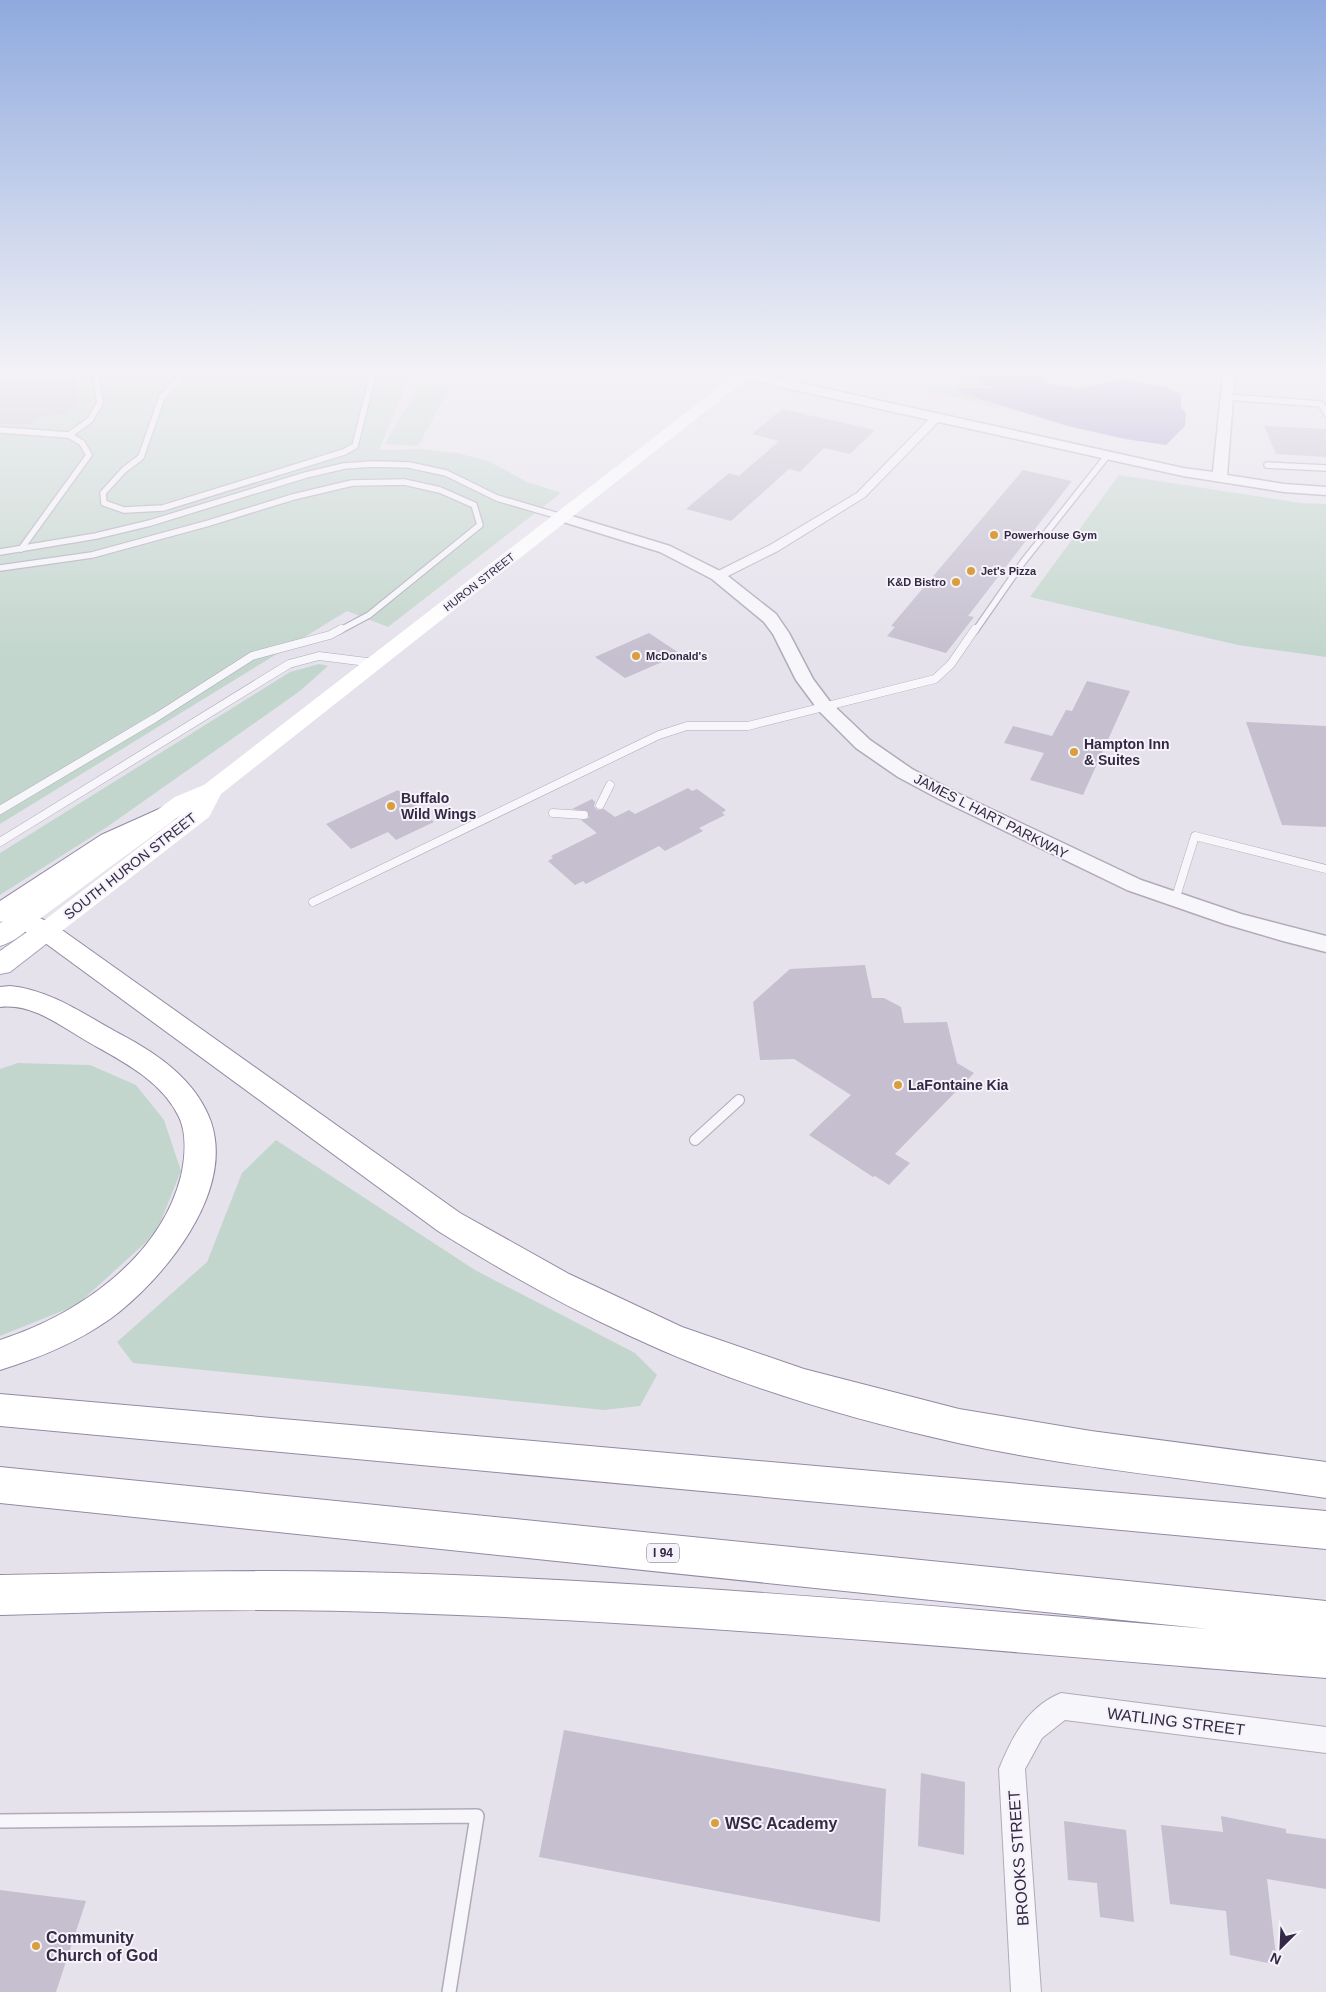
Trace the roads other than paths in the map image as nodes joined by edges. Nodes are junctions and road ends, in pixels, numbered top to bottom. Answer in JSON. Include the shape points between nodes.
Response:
{"nodes":[{"id":1,"x":80,"y":467,"type":"edge"},
{"id":2,"x":128,"y":467,"type":"edge"},
{"id":3,"x":296,"y":467,"type":"edge"},
{"id":4,"x":340,"y":467,"type":"edge"},
{"id":5,"x":418,"y":467,"type":"edge"},
{"id":6,"x":627,"y":467,"type":"edge"},
{"id":7,"x":888,"y":467,"type":"edge"},
{"id":8,"x":1098,"y":467,"type":"edge"},
{"id":9,"x":1160,"y":467,"type":"edge"},
{"id":10,"x":1220,"y":467,"type":"edge"},
{"id":11,"x":1310,"y":467,"type":"edge"},
{"id":12,"x":1326,"y":468,"type":"edge"},
{"id":13,"x":1219,"y":479,"type":"junction"},
{"id":14,"x":1326,"y":491,"type":"edge"},
{"id":15,"x":562,"y":517,"type":"junction"},
{"id":16,"x":21,"y":549,"type":"junction"},
{"id":17,"x":0,"y":552,"type":"edge"},
{"id":18,"x":0,"y":568,"type":"edge"},
{"id":19,"x":718,"y":576,"type":"junction"},
{"id":20,"x":375,"y":663,"type":"junction"},
{"id":21,"x":825,"y":707,"type":"junction"},
{"id":22,"x":610,"y":785,"type":"dead end"},
{"id":23,"x":212,"y":790,"type":"junction"},
{"id":24,"x":600,"y":805,"type":"dead end"},
{"id":25,"x":0,"y":810,"type":"edge"},
{"id":26,"x":168,"y":813,"type":"joint"},
{"id":27,"x":553,"y":813,"type":"dead end"},
{"id":28,"x":584,"y":815,"type":"dead end"},
{"id":29,"x":0,"y":842,"type":"edge"},
{"id":30,"x":1326,"y":868,"type":"edge"},
{"id":31,"x":1175,"y":900,"type":"junction"},
{"id":32,"x":313,"y":902,"type":"dead end"},
{"id":33,"x":23,"y":922,"type":"edge"},
{"id":34,"x":0,"y":937,"type":"edge"},
{"id":35,"x":1326,"y":944,"type":"edge"},
{"id":36,"x":0,"y":965,"type":"edge"},
{"id":37,"x":0,"y":997,"type":"edge"},
{"id":38,"x":739,"y":1100,"type":"dead end"},
{"id":39,"x":695,"y":1140,"type":"dead end"},
{"id":40,"x":0,"y":1355,"type":"edge"},
{"id":41,"x":0,"y":1410,"type":"edge"},
{"id":42,"x":1326,"y":1480,"type":"edge"},
{"id":43,"x":0,"y":1485,"type":"edge"},
{"id":44,"x":1326,"y":1530,"type":"edge"},
{"id":45,"x":0,"y":1595,"type":"edge"},
{"id":46,"x":1326,"y":1621,"type":"edge"},
{"id":47,"x":1326,"y":1658,"type":"edge"},
{"id":48,"x":1033,"y":1728,"type":"joint"},
{"id":49,"x":1326,"y":1740,"type":"edge"},
{"id":50,"x":0,"y":1821,"type":"edge"},
{"id":51,"x":449,"y":1992,"type":"edge"},
{"id":52,"x":1026,"y":1992,"type":"edge"}],
"edges":[{"from":1,"to":16,"type":"lane"},
{"from":2,"to":3,"type":"lane","via":[[103,493],[104,503],[124,510],[163,508]]},
{"from":4,"to":16,"type":"lane","via":[[150,523]]},
{"from":5,"to":15,"type":"lane","via":[[446,473],[497,498]]},
{"from":6,"to":15,"type":"main road","name":"HURON STREET"},
{"from":7,"to":19,"type":"street","via":[[861,495],[774,548]]},
{"from":8,"to":21,"type":"lane","via":[[1023,562],[951,664],[935,679]]},
{"from":9,"to":13,"type":"street"},
{"from":10,"to":13,"type":"street"},
{"from":11,"to":12,"type":"lane"},
{"from":13,"to":14,"type":"street"},
{"from":15,"to":19,"type":"street","name":"JAMES L HART PARKWAY","via":[[665,549]]},
{"from":15,"to":20,"type":"main road","name":"HURON STREET"},
{"from":16,"to":17,"type":"lane"},
{"from":18,"to":25,"type":"lane","via":[[92,555],[352,483],[404,482],[440,490],[474,505],[480,525],[369,615],[330,635],[252,656]]},
{"from":19,"to":21,"type":"street","name":"JAMES L HART PARKWAY","via":[[770,618]]},
{"from":20,"to":23,"type":"main road","name":"HURON STREET"},
{"from":20,"to":29,"type":"lane","via":[[319,656],[290,664]]},
{"from":21,"to":31,"type":"street","name":"JAMES L HART PARKWAY","via":[[863,744],[948,796],[1134,885]]},
{"from":21,"to":32,"type":"lane","via":[[748,726],[687,726],[659,735]]},
{"from":22,"to":24,"type":"lane"},
{"from":23,"to":26,"type":"main road","name":"SOUTH HURON STREET","via":[[182,802]]},
{"from":23,"to":33,"type":"main road","name":"SOUTH HURON STREET","via":[[201,812]]},
{"from":26,"to":33,"type":"main road","via":[[110,841]]},
{"from":27,"to":28,"type":"lane"},
{"from":30,"to":31,"type":"lane","via":[[1195,836]]},
{"from":31,"to":35,"type":"street","name":"JAMES L HART PARKWAY"},
{"from":33,"to":34,"type":"main road","name":"SOUTH HURON STREET"},
{"from":33,"to":36,"type":"main road","name":"SOUTH HURON STREET"},
{"from":33,"to":42,"type":"main road","via":[[449,1222],[589,1301],[670,1338],[846,1398],[943,1422],[1030,1439]]},
{"from":37,"to":40,"type":"main road","via":[[12,995],[44,1005],[153,1068],[174,1086],[194,1116],[200,1150],[196,1184],[183,1217],[160,1252],[120,1292],[81,1319],[46,1338]]},
{"from":38,"to":39,"type":"lane"},
{"from":41,"to":44,"type":"main road"},
{"from":43,"to":46,"type":"main road","number":"I 94"},
{"from":45,"to":47,"type":"main road","via":[[206,1591],[404,1593],[705,1608]]},
{"from":48,"to":49,"type":"street","name":"WATLING STREET","via":[[1062,1706]]},
{"from":48,"to":52,"type":"street","name":"BROOKS STREET","via":[[1012,1768]]},
{"from":50,"to":51,"type":"lane","via":[[477,1816]]}]}
